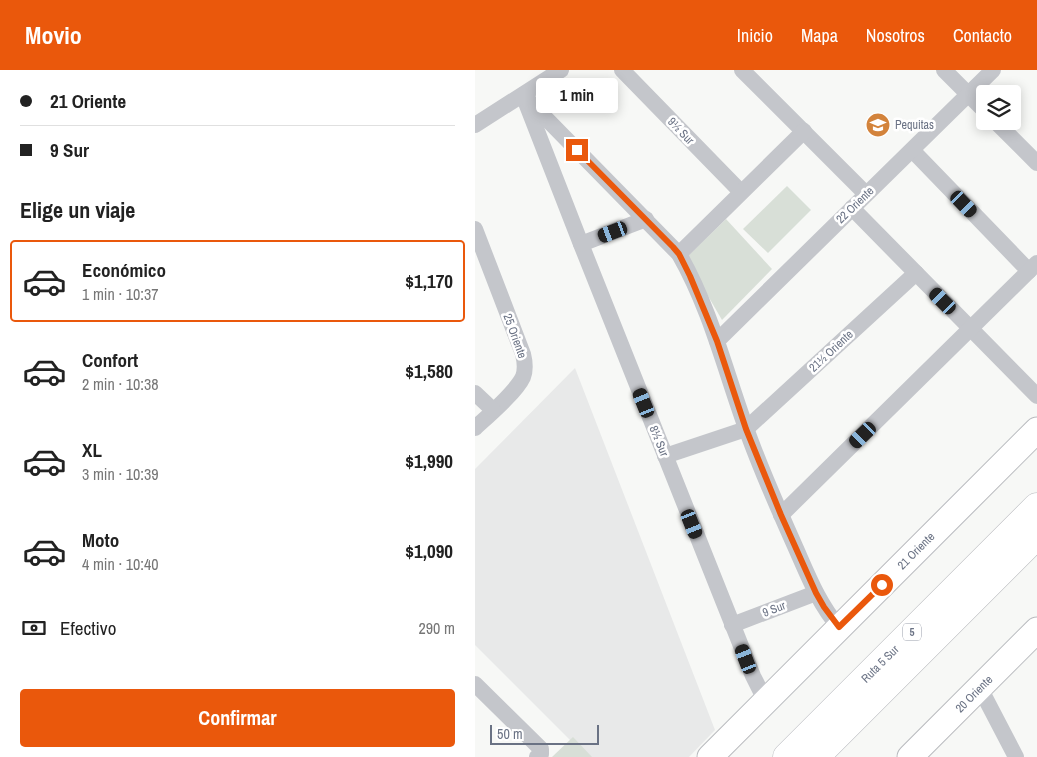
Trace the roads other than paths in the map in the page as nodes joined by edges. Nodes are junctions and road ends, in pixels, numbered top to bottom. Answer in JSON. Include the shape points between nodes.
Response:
{"nodes":[{"id":1,"x":561,"y":70,"type":"edge"},
{"id":2,"x":622,"y":70,"type":"edge"},
{"id":3,"x":742,"y":70,"type":"edge"},
{"id":4,"x":944,"y":70,"type":"edge"},
{"id":5,"x":993,"y":70,"type":"edge"},
{"id":6,"x":968,"y":94,"type":"junction"},
{"id":7,"x":523,"y":95,"type":"junction"},
{"id":8,"x":976,"y":102,"type":"edge"},
{"id":9,"x":475,"y":125,"type":"edge"},
{"id":10,"x":1004,"y":130,"type":"edge"},
{"id":11,"x":803,"y":131,"type":"junction"},
{"id":12,"x":912,"y":150,"type":"junction"},
{"id":13,"x":1037,"y":163,"type":"edge"},
{"id":14,"x":741,"y":192,"type":"junction"},
{"id":15,"x":866,"y":194,"type":"junction"},
{"id":16,"x":852,"y":208,"type":"junction"},
{"id":17,"x":646,"y":219,"type":"junction"},
{"id":18,"x":475,"y":230,"type":"edge"},
{"id":19,"x":581,"y":244,"type":"junction"},
{"id":20,"x":679,"y":254,"type":"junction"},
{"id":21,"x":1033,"y":267,"type":"edge"},
{"id":22,"x":916,"y":273,"type":"junction"},
{"id":23,"x":971,"y":329,"type":"junction"},
{"id":24,"x":717,"y":341,"type":"junction"},
{"id":25,"x":475,"y":393,"type":"edge"},
{"id":26,"x":1037,"y":396,"type":"edge"},
{"id":27,"x":493,"y":410,"type":"junction"},
{"id":28,"x":475,"y":428,"type":"edge"},
{"id":29,"x":746,"y":429,"type":"junction"},
{"id":30,"x":1037,"y":430,"type":"edge"},
{"id":31,"x":665,"y":456,"type":"junction"},
{"id":32,"x":1037,"y":507,"type":"edge"},
{"id":33,"x":781,"y":515,"type":"junction"},
{"id":34,"x":1037,"y":535,"type":"edge"},
{"id":35,"x":816,"y":593,"type":"junction"},
{"id":36,"x":733,"y":625,"type":"junction"},
{"id":37,"x":839,"y":627,"type":"junction"},
{"id":38,"x":1037,"y":630,"type":"edge"},
{"id":39,"x":475,"y":684,"type":"edge"},
{"id":40,"x":980,"y":688,"type":"junction"},
{"id":41,"x":764,"y":702,"type":"junction"},
{"id":42,"x":539,"y":754,"type":"edge"},
{"id":43,"x":710,"y":757,"type":"edge"},
{"id":44,"x":787,"y":757,"type":"edge"},
{"id":45,"x":815,"y":757,"type":"edge"},
{"id":46,"x":911,"y":757,"type":"edge"},
{"id":47,"x":1015,"y":757,"type":"edge"}],
"edges":[{"from":1,"to":7,"type":"street"},
{"from":2,"to":14,"type":"street","name":"9½ Sur"},
{"from":3,"to":11,"type":"street"},
{"from":4,"to":6,"type":"street"},
{"from":5,"to":6,"type":"street","name":"22 Oriente"},
{"from":6,"to":8,"type":"street"},
{"from":6,"to":12,"type":"street","name":"22 Oriente"},
{"from":7,"to":9,"type":"street"},
{"from":7,"to":17,"type":"street"},
{"from":7,"to":19,"type":"street","name":"8½ Sur"},
{"from":10,"to":13,"type":"street"},
{"from":11,"to":14,"type":"street"},
{"from":11,"to":15,"type":"street"},
{"from":12,"to":15,"type":"street","name":"22 Oriente"},
{"from":12,"to":21,"type":"street"},
{"from":14,"to":20,"type":"street"},
{"from":15,"to":16,"type":"street","name":"22 Oriente"},
{"from":16,"to":22,"type":"street"},
{"from":16,"to":24,"type":"street","name":"22 Oriente"},
{"from":17,"to":19,"type":"street"},
{"from":17,"to":20,"type":"street"},
{"from":18,"to":27,"type":"street","name":"25 Oriente","via":[[525,359],[525,371],[520,382]]},
{"from":19,"to":31,"type":"street","name":"8½ Sur"},
{"from":20,"to":24,"type":"street"},
{"from":21,"to":23,"type":"street"},
{"from":22,"to":23,"type":"street"},
{"from":22,"to":29,"type":"street","name":"21½ Oriente"},
{"from":23,"to":26,"type":"street"},
{"from":23,"to":33,"type":"street"},
{"from":24,"to":29,"type":"street"},
{"from":25,"to":27,"type":"street"},
{"from":27,"to":28,"type":"street","name":"25 Oriente"},
{"from":29,"to":31,"type":"street"},
{"from":29,"to":33,"type":"street"},
{"from":30,"to":37,"type":"main road","name":"21 Oriente"},
{"from":31,"to":36,"type":"street","name":"8½ Sur"},
{"from":32,"to":44,"type":"highway","name":"Ruta 5 Sur","number":"5"},
{"from":33,"to":35,"type":"street"},
{"from":34,"to":45,"type":"highway","name":"Ruta 5 Sur","number":"5"},
{"from":35,"to":36,"type":"street","name":"9 Sur"},
{"from":35,"to":37,"type":"street"},
{"from":36,"to":41,"type":"street","name":"8½ Sur"},
{"from":37,"to":41,"type":"main road","name":"21 Oriente"},
{"from":38,"to":40,"type":"main road","name":"20 Oriente"},
{"from":39,"to":42,"type":"street","via":[[540,748]]},
{"from":40,"to":46,"type":"main road","name":"20 Oriente"},
{"from":40,"to":47,"type":"street"},
{"from":41,"to":43,"type":"main road","name":"21 Oriente"}]}
